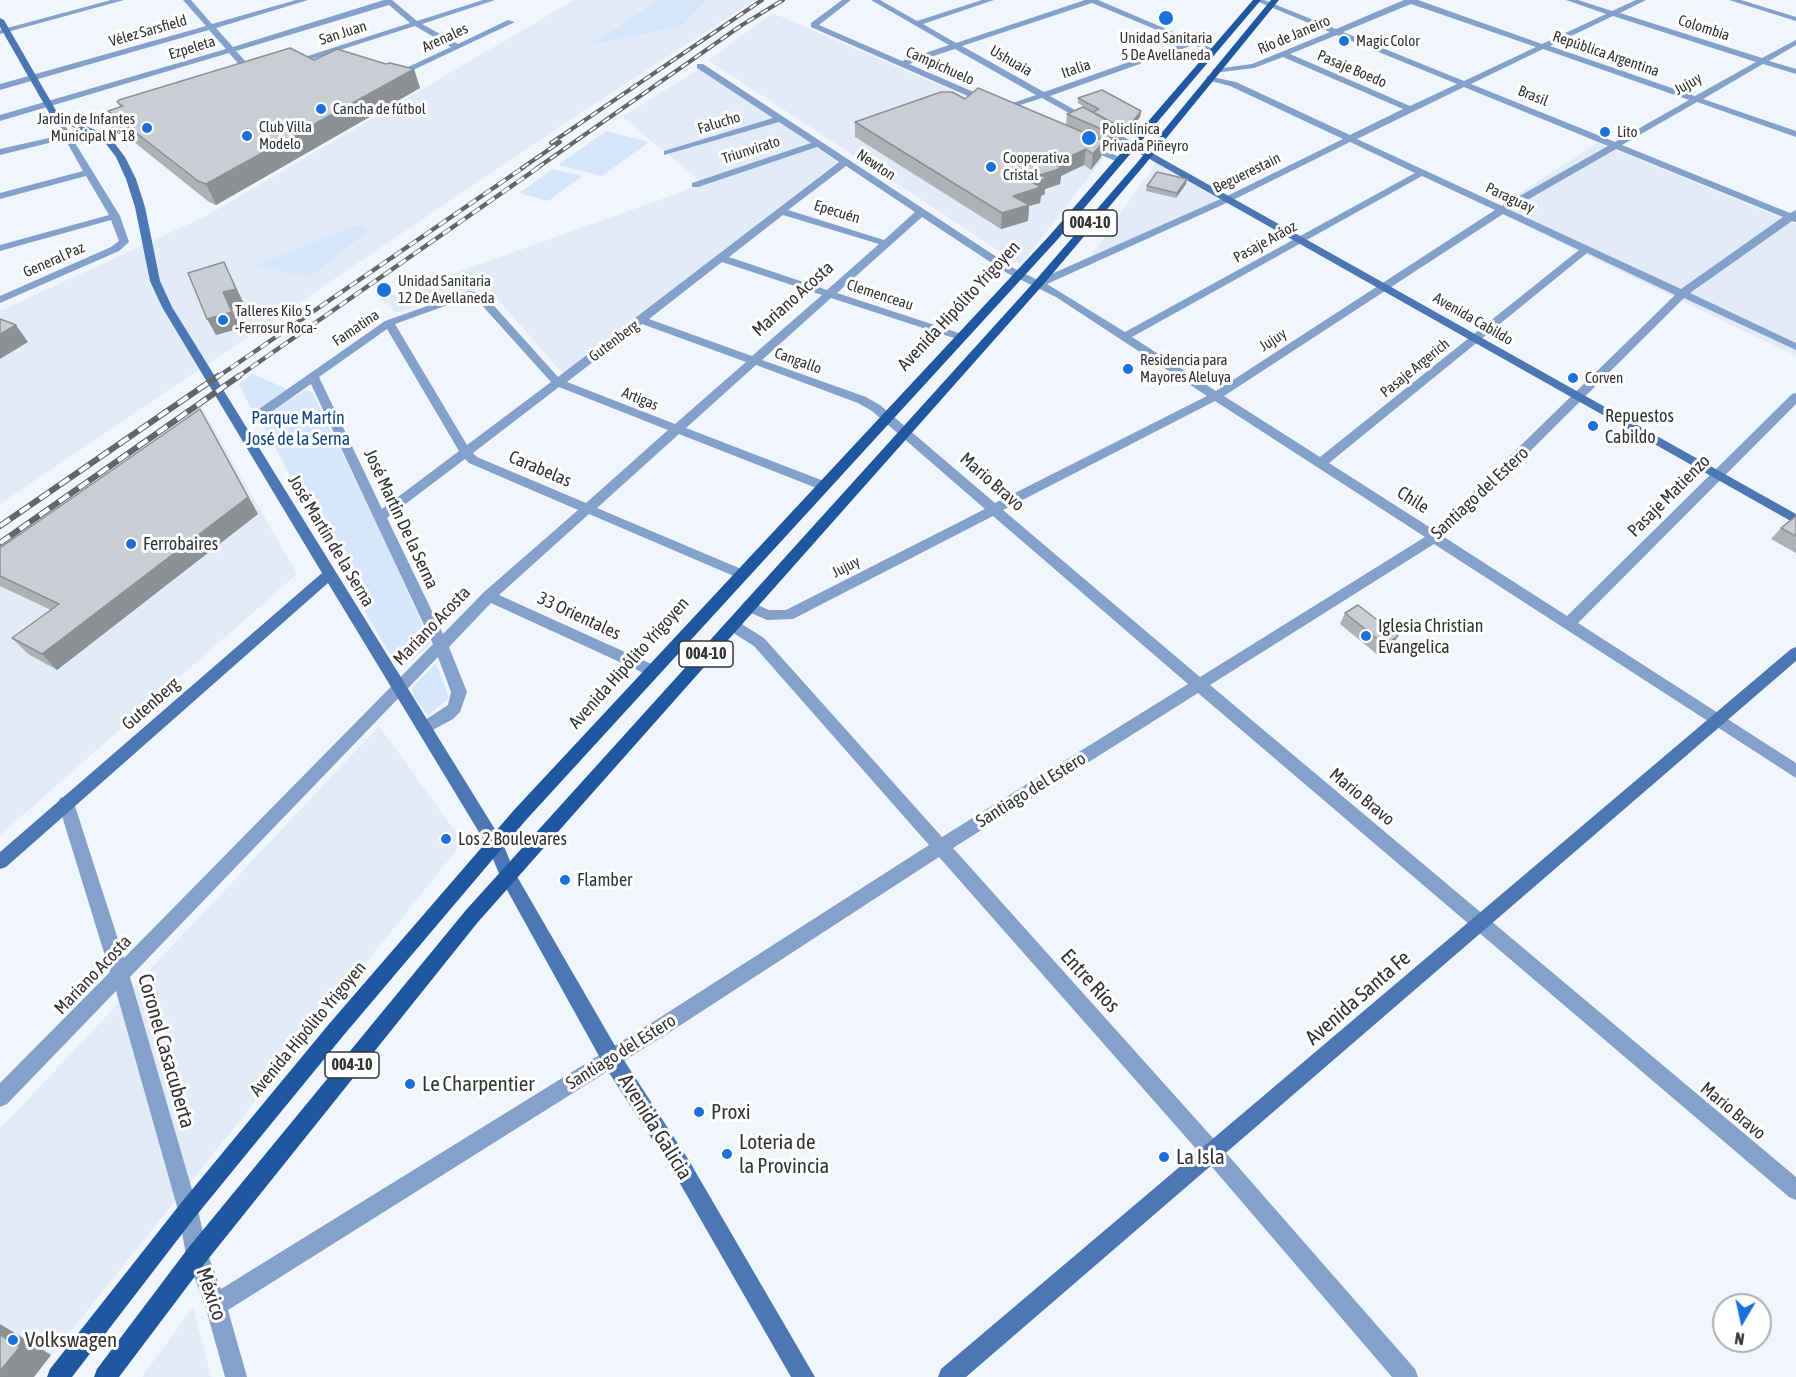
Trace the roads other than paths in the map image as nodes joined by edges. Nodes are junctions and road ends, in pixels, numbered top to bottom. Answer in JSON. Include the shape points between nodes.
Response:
{"nodes":[{"id":1,"x":120,"y":0,"type":"edge"},
{"id":2,"x":187,"y":0,"type":"edge"},
{"id":3,"x":304,"y":0,"type":"edge"},
{"id":4,"x":490,"y":0,"type":"edge"},
{"id":5,"x":847,"y":0,"type":"edge"},
{"id":6,"x":990,"y":0,"type":"edge"},
{"id":7,"x":1092,"y":0,"type":"edge"},
{"id":8,"x":1258,"y":0,"type":"edge"},
{"id":9,"x":1411,"y":0,"type":"edge"},
{"id":10,"x":1570,"y":0,"type":"edge"},
{"id":11,"x":1642,"y":0,"type":"edge"},
{"id":12,"x":1733,"y":0,"type":"edge"},
{"id":13,"x":389,"y":1,"type":"edge"},
{"id":14,"x":881,"y":1,"type":"edge"},
{"id":15,"x":1273,"y":2,"type":"edge"},
{"id":16,"x":1614,"y":14,"type":"junction"},
{"id":17,"x":1796,"y":19,"type":"edge"},
{"id":18,"x":0,"y":20,"type":"edge"},
{"id":19,"x":511,"y":22,"type":"dead end"},
{"id":20,"x":917,"y":23,"type":"junction"},
{"id":21,"x":416,"y":24,"type":"junction"},
{"id":22,"x":211,"y":27,"type":"junction"},
{"id":23,"x":3,"y":31,"type":"edge"},
{"id":24,"x":1337,"y":32,"type":"junction"},
{"id":25,"x":1796,"y":42,"type":"edge"},
{"id":26,"x":1191,"y":43,"type":"junction"},
{"id":27,"x":955,"y":45,"type":"junction"},
{"id":28,"x":457,"y":47,"type":"junction"},
{"id":29,"x":1543,"y":47,"type":"junction"},
{"id":30,"x":231,"y":51,"type":"junction"},
{"id":31,"x":1214,"y":51,"type":"junction"},
{"id":32,"x":1284,"y":54,"type":"junction"},
{"id":33,"x":1763,"y":61,"type":"junction"},
{"id":34,"x":901,"y":64,"type":"junction"},
{"id":35,"x":286,"y":65,"type":"edge"},
{"id":36,"x":700,"y":66,"type":"dead end"},
{"id":37,"x":264,"y":72,"type":"edge"},
{"id":38,"x":1796,"y":72,"type":"edge"},
{"id":39,"x":253,"y":75,"type":"junction"},
{"id":40,"x":1213,"y":75,"type":"junction"},
{"id":41,"x":242,"y":78,"type":"edge"},
{"id":42,"x":390,"y":78,"type":"edge"},
{"id":43,"x":33,"y":79,"type":"junction"},
{"id":44,"x":1466,"y":84,"type":"junction"},
{"id":45,"x":0,"y":87,"type":"edge"},
{"id":46,"x":1042,"y":95,"type":"junction"},
{"id":47,"x":1694,"y":99,"type":"junction"},
{"id":48,"x":50,"y":105,"type":"junction"},
{"id":49,"x":1004,"y":109,"type":"junction"},
{"id":50,"x":1410,"y":109,"type":"junction"},
{"id":51,"x":1014,"y":113,"type":"edge"},
{"id":52,"x":55,"y":116,"type":"junction"},
{"id":53,"x":0,"y":118,"type":"edge"},
{"id":54,"x":779,"y":119,"type":"junction"},
{"id":55,"x":67,"y":122,"type":"junction"},
{"id":56,"x":1796,"y":134,"type":"edge"},
{"id":57,"x":66,"y":135,"type":"junction"},
{"id":58,"x":106,"y":138,"type":"junction"},
{"id":59,"x":1349,"y":140,"type":"junction"},
{"id":60,"x":1075,"y":141,"type":"edge"},
{"id":61,"x":816,"y":144,"type":"junction"},
{"id":62,"x":1615,"y":145,"type":"junction"},
{"id":63,"x":1133,"y":146,"type":"junction"},
{"id":64,"x":0,"y":152,"type":"edge"},
{"id":65,"x":667,"y":153,"type":"dead end"},
{"id":66,"x":1148,"y":154,"type":"junction"},
{"id":67,"x":1121,"y":160,"type":"junction"},
{"id":68,"x":845,"y":162,"type":"junction"},
{"id":69,"x":90,"y":172,"type":"junction"},
{"id":70,"x":1421,"y":173,"type":"junction"},
{"id":71,"x":695,"y":184,"type":"dead end"},
{"id":72,"x":0,"y":196,"type":"edge"},
{"id":73,"x":1228,"y":199,"type":"junction"},
{"id":74,"x":780,"y":211,"type":"junction"},
{"id":75,"x":1501,"y":211,"type":"junction"},
{"id":76,"x":920,"y":213,"type":"junction"},
{"id":77,"x":115,"y":216,"type":"junction"},
{"id":78,"x":1794,"y":216,"type":"edge"},
{"id":79,"x":1300,"y":240,"type":"junction"},
{"id":80,"x":885,"y":243,"type":"junction"},
{"id":81,"x":0,"y":248,"type":"edge"},
{"id":82,"x":1585,"y":250,"type":"junction"},
{"id":83,"x":721,"y":258,"type":"junction"},
{"id":84,"x":1019,"y":275,"type":"junction"},
{"id":85,"x":1038,"y":284,"type":"junction"},
{"id":86,"x":1384,"y":288,"type":"junction"},
{"id":87,"x":827,"y":294,"type":"junction"},
{"id":88,"x":1682,"y":294,"type":"junction"},
{"id":89,"x":477,"y":295,"type":"joint"},
{"id":90,"x":0,"y":300,"type":"edge"},
{"id":91,"x":641,"y":320,"type":"junction"},
{"id":92,"x":389,"y":323,"type":"junction"},
{"id":93,"x":961,"y":337,"type":"junction"},
{"id":94,"x":1124,"y":337,"type":"junction"},
{"id":95,"x":1475,"y":339,"type":"junction"},
{"id":96,"x":1796,"y":347,"type":"edge"},
{"id":97,"x":752,"y":362,"type":"junction"},
{"id":98,"x":313,"y":375,"type":"junction"},
{"id":99,"x":559,"y":383,"type":"junction"},
{"id":100,"x":1215,"y":396,"type":"junction"},
{"id":101,"x":1796,"y":397,"type":"edge"},
{"id":102,"x":1578,"y":398,"type":"junction"},
{"id":103,"x":263,"y":412,"type":"dead end"},
{"id":104,"x":887,"y":417,"type":"junction"},
{"id":105,"x":676,"y":430,"type":"junction"},
{"id":106,"x":904,"y":432,"type":"junction"},
{"id":107,"x":466,"y":453,"type":"junction"},
{"id":108,"x":1320,"y":464,"type":"junction"},
{"id":109,"x":1715,"y":476,"type":"junction"},
{"id":110,"x":824,"y":486,"type":"junction"},
{"id":111,"x":588,"y":509,"type":"junction"},
{"id":112,"x":993,"y":509,"type":"junction"},
{"id":113,"x":381,"y":517,"type":"junction"},
{"id":114,"x":1796,"y":520,"type":"edge"},
{"id":115,"x":1435,"y":537,"type":"junction"},
{"id":116,"x":325,"y":568,"type":"junction"},
{"id":117,"x":741,"y":574,"type":"junction"},
{"id":118,"x":489,"y":596,"type":"junction"},
{"id":119,"x":749,"y":606,"type":"junction"},
{"id":120,"x":1569,"y":623,"type":"junction"},
{"id":121,"x":732,"y":625,"type":"junction"},
{"id":122,"x":441,"y":646,"type":"junction"},
{"id":123,"x":1796,"y":653,"type":"edge"},
{"id":124,"x":653,"y":671,"type":"junction"},
{"id":125,"x":1199,"y":685,"type":"junction"},
{"id":126,"x":398,"y":689,"type":"junction"},
{"id":127,"x":1719,"y":720,"type":"junction"},
{"id":128,"x":424,"y":728,"type":"junction"},
{"id":129,"x":1796,"y":771,"type":"edge"},
{"id":130,"x":66,"y":803,"type":"junction"},
{"id":131,"x":495,"y":844,"type":"junction"},
{"id":132,"x":940,"y":847,"type":"junction"},
{"id":133,"x":0,"y":862,"type":"edge"},
{"id":134,"x":508,"y":876,"type":"junction"},
{"id":135,"x":1479,"y":922,"type":"junction"},
{"id":136,"x":120,"y":975,"type":"junction"},
{"id":137,"x":611,"y":1058,"type":"junction"},
{"id":138,"x":0,"y":1097,"type":"edge"},
{"id":139,"x":1213,"y":1153,"type":"junction"},
{"id":140,"x":1796,"y":1190,"type":"edge"},
{"id":141,"x":188,"y":1210,"type":"junction"},
{"id":142,"x":197,"y":1254,"type":"junction"},
{"id":143,"x":216,"y":1305,"type":"junction"},
{"id":144,"x":58,"y":1377,"type":"edge"},
{"id":145,"x":105,"y":1377,"type":"edge"},
{"id":146,"x":236,"y":1377,"type":"edge"},
{"id":147,"x":804,"y":1377,"type":"edge"},
{"id":148,"x":949,"y":1377,"type":"edge"},
{"id":149,"x":1407,"y":1377,"type":"edge"}],
"edges":[{"from":1,"to":23,"type":"street"},
{"from":2,"to":22,"type":"street"},
{"from":3,"to":22,"type":"street","name":"Vélez Sarsfield"},
{"from":4,"to":21,"type":"street","name":"San Juan"},
{"from":5,"to":34,"type":"street","name":"Campichuelo","via":[[814,25]]},
{"from":6,"to":20,"type":"street"},
{"from":7,"to":26,"type":"street"},
{"from":7,"to":27,"type":"street"},
{"from":8,"to":15,"type":"street","name":"Brasil"},
{"from":8,"to":31,"type":"main road","name":"Avenida Hipólito Yrigoyen","number":"004-10"},
{"from":9,"to":24,"type":"street","name":"Río de Janeiro"},
{"from":9,"to":29,"type":"street","name":"República Argentina"},
{"from":10,"to":16,"type":"street","name":"Colombia"},
{"from":11,"to":16,"type":"street","name":"Beguerestain"},
{"from":12,"to":17,"type":"street"},
{"from":13,"to":21,"type":"street"},
{"from":13,"to":30,"type":"street","name":"Ezpeleta"},
{"from":14,"to":20,"type":"street","name":"Ushuaia"},
{"from":15,"to":24,"type":"street","name":"Brasil"},
{"from":15,"to":40,"type":"main road","number":"004-10"},
{"from":16,"to":29,"type":"street","name":"Beguerestain"},
{"from":16,"to":33,"type":"street","name":"Colombia"},
{"from":18,"to":23,"type":"street"},
{"from":19,"to":28,"type":"street","name":"Arenales"},
{"from":20,"to":27,"type":"street","name":"Ushuaia"},
{"from":21,"to":28,"type":"street"},
{"from":21,"to":35,"type":"street","name":"San Juan"},
{"from":22,"to":30,"type":"street"},
{"from":22,"to":43,"type":"street","name":"Vélez Sarsfield"},
{"from":23,"to":43,"type":"street"},
{"from":24,"to":32,"type":"street","name":"Río de Janeiro"},
{"from":24,"to":44,"type":"street","name":"Brasil"},
{"from":25,"to":33,"type":"street","name":"Jujuy"},
{"from":26,"to":31,"type":"street"},
{"from":26,"to":46,"type":"street","name":"Italia"},
{"from":27,"to":34,"type":"street"},
{"from":27,"to":46,"type":"street","name":"Ushuaia"},
{"from":28,"to":42,"type":"street","name":"Arenales"},
{"from":29,"to":44,"type":"street","name":"Beguerestain"},
{"from":29,"to":47,"type":"street","name":"República Argentina"},
{"from":30,"to":39,"type":"street"},
{"from":30,"to":48,"type":"street","name":"Ezpeleta"},
{"from":31,"to":63,"type":"main road","name":"Avenida Hipólito Yrigoyen","number":"004-10"},
{"from":32,"to":40,"type":"street","name":"Río de Janeiro"},
{"from":32,"to":50,"type":"street","name":"Pasaje Boedo"},
{"from":33,"to":38,"type":"street","name":"Colombia"},
{"from":33,"to":47,"type":"street","name":"Jujuy"},
{"from":34,"to":49,"type":"street","name":"Campichuelo"},
{"from":36,"to":54,"type":"street","name":"Newton"},
{"from":37,"to":39,"type":"street"},
{"from":39,"to":41,"type":"street"},
{"from":40,"to":59,"type":"street","name":"Paraguay"},
{"from":40,"to":66,"type":"main road","number":"004-10"},
{"from":43,"to":45,"type":"street","name":"Vélez Sarsfield"},
{"from":43,"to":48,"type":"street"},
{"from":44,"to":50,"type":"street","name":"Beguerestain"},
{"from":44,"to":62,"type":"street","name":"Brasil"},
{"from":46,"to":49,"type":"street","name":"Italia"},
{"from":46,"to":63,"type":"street","name":"Ushuaia"},
{"from":47,"to":56,"type":"street","name":"República Argentina"},
{"from":47,"to":62,"type":"street","name":"Jujuy"},
{"from":48,"to":52,"type":"street"},
{"from":48,"to":53,"type":"street","name":"Ezpeleta"},
{"from":49,"to":51,"type":"street","name":"Campichuelo"},
{"from":50,"to":59,"type":"street","name":"Beguerestain"},
{"from":52,"to":55,"type":"street"},
{"from":52,"to":57,"type":"street"},
{"from":54,"to":61,"type":"street","name":"Newton"},
{"from":54,"to":65,"type":"street","name":"Falucho"},
{"from":55,"to":58,"type":"street"},
{"from":55,"to":58,"type":"street","via":[[101,122],[134,113],[116,124]]},
{"from":57,"to":58,"type":"street"},
{"from":57,"to":64,"type":"street"},
{"from":57,"to":69,"type":"street"},
{"from":58,"to":116,"type":"street","name":"José Martín de la Serna","via":[[131,179],[159,293]]},
{"from":59,"to":70,"type":"street","name":"Paraguay"},
{"from":59,"to":73,"type":"street","name":"Beguerestain"},
{"from":60,"to":67,"type":"street"},
{"from":61,"to":68,"type":"street","name":"Newton"},
{"from":61,"to":71,"type":"street","name":"Triunvirato"},
{"from":62,"to":75,"type":"street","name":"Jujuy"},
{"from":62,"to":78,"type":"street","name":"Brasil"},
{"from":63,"to":66,"type":"street","name":"Avenida Cabildo"},
{"from":63,"to":67,"type":"main road","name":"Avenida Hipólito Yrigoyen","number":"004-10"},
{"from":66,"to":73,"type":"street","name":"Avenida Cabildo"},
{"from":66,"to":85,"type":"main road","number":"004-10"},
{"from":67,"to":84,"type":"main road","name":"Avenida Hipólito Yrigoyen","number":"004-10"},
{"from":68,"to":74,"type":"street","name":"Gutenberg"},
{"from":68,"to":76,"type":"street","name":"Newton"},
{"from":69,"to":72,"type":"street"},
{"from":69,"to":77,"type":"street"},
{"from":70,"to":75,"type":"street","name":"Paraguay"},
{"from":70,"to":79,"type":"street","name":"Pasaje Aráoz"},
{"from":73,"to":79,"type":"street","name":"Avenida Cabildo"},
{"from":73,"to":85,"type":"street","name":"Beguerestain"},
{"from":74,"to":80,"type":"street","name":"Epecuén"},
{"from":74,"to":83,"type":"street","name":"Gutenberg"},
{"from":75,"to":82,"type":"street","name":"Paraguay"},
{"from":75,"to":86,"type":"street","name":"Jujuy"},
{"from":76,"to":80,"type":"street","name":"Mariano Acosta"},
{"from":76,"to":84,"type":"street","name":"Newton"},
{"from":77,"to":81,"type":"street"},
{"from":77,"to":90,"type":"street","name":"General Paz","via":[[124,242],[121,246]]},
{"from":78,"to":88,"type":"street","name":"Santiago del Estero"},
{"from":79,"to":86,"type":"street","name":"Avenida Cabildo"},
{"from":79,"to":94,"type":"street","name":"Pasaje Aráoz"},
{"from":80,"to":87,"type":"street","name":"Mariano Acosta"},
{"from":82,"to":88,"type":"street","name":"Paraguay"},
{"from":82,"to":95,"type":"street","name":"Pasaje Argerich"},
{"from":83,"to":87,"type":"street","name":"Clemenceau"},
{"from":83,"to":91,"type":"street","name":"Gutenberg"},
{"from":84,"to":85,"type":"street","name":"Newton"},
{"from":84,"to":93,"type":"main road","name":"Avenida Hipólito Yrigoyen","number":"004-10"},
{"from":85,"to":94,"type":"street","name":"Chile"},
{"from":85,"to":106,"type":"main road","number":"004-10"},
{"from":86,"to":95,"type":"street","name":"Avenida Cabildo"},
{"from":86,"to":100,"type":"street","name":"Jujuy"},
{"from":87,"to":93,"type":"street","name":"Clemenceau"},
{"from":87,"to":97,"type":"street","name":"Mariano Acosta"},
{"from":88,"to":96,"type":"street","name":"Paraguay"},
{"from":88,"to":102,"type":"street","name":"Santiago del Estero"},
{"from":89,"to":92,"type":"street","name":"Famatina","via":[[460,295]]},
{"from":89,"to":99,"type":"street","name":"Artigas"},
{"from":91,"to":97,"type":"street","name":"Cangallo"},
{"from":91,"to":99,"type":"street","name":"Gutenberg"},
{"from":92,"to":98,"type":"street","name":"Famatina"},
{"from":92,"to":107,"type":"street","name":"Carabelas"},
{"from":93,"to":104,"type":"main road","name":"Avenida Hipólito Yrigoyen","number":"004-10"},
{"from":94,"to":100,"type":"street","name":"Chile"},
{"from":95,"to":102,"type":"street","name":"Avenida Cabildo"},
{"from":95,"to":108,"type":"street","name":"Pasaje Argerich"},
{"from":97,"to":104,"type":"street","name":"Cangallo","via":[[862,400]]},
{"from":97,"to":105,"type":"street","name":"Mariano Acosta"},
{"from":98,"to":103,"type":"street","name":"Famatina"},
{"from":98,"to":113,"type":"street","name":"José Martín De la Serna"},
{"from":99,"to":105,"type":"street","name":"Artigas"},
{"from":99,"to":107,"type":"street","name":"Gutenberg"},
{"from":100,"to":108,"type":"street","name":"Chile"},
{"from":100,"to":112,"type":"street","name":"Jujuy"},
{"from":101,"to":109,"type":"street","name":"Pasaje Matienzo"},
{"from":102,"to":109,"type":"street","name":"Avenida Cabildo"},
{"from":102,"to":115,"type":"street","name":"Santiago del Estero"},
{"from":104,"to":106,"type":"street","name":"Cangallo"},
{"from":104,"to":110,"type":"main road","name":"Avenida Hipólito Yrigoyen","number":"004-10"},
{"from":105,"to":110,"type":"street","name":"Artigas"},
{"from":105,"to":111,"type":"street","name":"Mariano Acosta"},
{"from":106,"to":112,"type":"street","name":"Mario Bravo"},
{"from":106,"to":119,"type":"main road","number":"004-10"},
{"from":107,"to":111,"type":"street","name":"Carabelas","via":[[473,460]]},
{"from":107,"to":113,"type":"street","name":"Gutenberg"},
{"from":108,"to":115,"type":"street","name":"Chile"},
{"from":109,"to":114,"type":"street","name":"Avenida Cabildo"},
{"from":109,"to":120,"type":"street","name":"Pasaje Matienzo"},
{"from":110,"to":117,"type":"main road","name":"Avenida Hipólito Yrigoyen","number":"004-10"},
{"from":111,"to":117,"type":"street","name":"Carabelas"},
{"from":111,"to":118,"type":"street","name":"Mariano Acosta"},
{"from":112,"to":119,"type":"street","name":"Jujuy","via":[[788,615],[767,615]]},
{"from":112,"to":125,"type":"street","name":"Mario Bravo"},
{"from":113,"to":122,"type":"street","name":"José Martín De la Serna"},
{"from":115,"to":120,"type":"street","name":"Chile"},
{"from":115,"to":125,"type":"street","name":"Santiago del Estero"},
{"from":116,"to":126,"type":"street","name":"José Martín de la Serna"},
{"from":116,"to":130,"type":"street","name":"Gutenberg"},
{"from":117,"to":124,"type":"main road","name":"Avenida Hipólito Yrigoyen","number":"004-10"},
{"from":118,"to":122,"type":"street","name":"Mariano Acosta"},
{"from":118,"to":124,"type":"street","name":"33 Orientales"},
{"from":119,"to":121,"type":"main road","number":"004-10"},
{"from":120,"to":127,"type":"street","name":"Chile"},
{"from":121,"to":132,"type":"street","name":"Entre Ríos","via":[[759,642]]},
{"from":121,"to":134,"type":"main road","number":"004-10"},
{"from":122,"to":126,"type":"street","name":"Mariano Acosta"},
{"from":122,"to":128,"type":"street","name":"José Martín De la Serna","via":[[459,692],[458,701],[448,715]]},
{"from":123,"to":127,"type":"street","name":"Avenida Santa Fe"},
{"from":124,"to":131,"type":"main road","name":"Avenida Hipólito Yrigoyen","number":"004-10"},
{"from":125,"to":132,"type":"street","name":"Santiago del Estero"},
{"from":125,"to":135,"type":"street","name":"Mario Bravo"},
{"from":126,"to":128,"type":"street","name":"José Martín de la Serna"},
{"from":126,"to":136,"type":"street","name":"Mariano Acosta"},
{"from":127,"to":129,"type":"street","name":"Chile"},
{"from":127,"to":135,"type":"street","name":"Avenida Santa Fe"},
{"from":128,"to":131,"type":"street","name":"José Martín de la Serna"},
{"from":130,"to":133,"type":"street","name":"Gutenberg"},
{"from":130,"to":136,"type":"street","name":"Coronel Casacuberta"},
{"from":131,"to":134,"type":"street","name":"José Martín de la Serna"},
{"from":131,"to":141,"type":"main road","name":"Avenida Hipólito Yrigoyen","number":"004-10"},
{"from":132,"to":137,"type":"street","name":"Santiago del Estero"},
{"from":132,"to":139,"type":"street","name":"Entre Ríos"},
{"from":134,"to":137,"type":"street","name":"Avenida Galicia"},
{"from":134,"to":142,"type":"main road","number":"004-10"},
{"from":135,"to":139,"type":"street","name":"Avenida Santa Fe"},
{"from":135,"to":140,"type":"street","name":"Mario Bravo"},
{"from":136,"to":138,"type":"street","name":"Mariano Acosta"},
{"from":136,"to":141,"type":"street","name":"Coronel Casacuberta"},
{"from":137,"to":143,"type":"street","name":"Santiago del Estero"},
{"from":137,"to":147,"type":"street","name":"Avenida Galicia","via":[[681,1166]]},
{"from":139,"to":148,"type":"street","name":"Avenida Santa Fe"},
{"from":139,"to":149,"type":"street","name":"Entre Ríos"},
{"from":141,"to":142,"type":"street","name":"México"},
{"from":141,"to":144,"type":"main road","name":"Avenida Hipólito Yrigoyen","number":"004-10"},
{"from":142,"to":143,"type":"street","name":"México"},
{"from":142,"to":145,"type":"main road","number":"004-10"},
{"from":143,"to":146,"type":"street","name":"México"}]}
